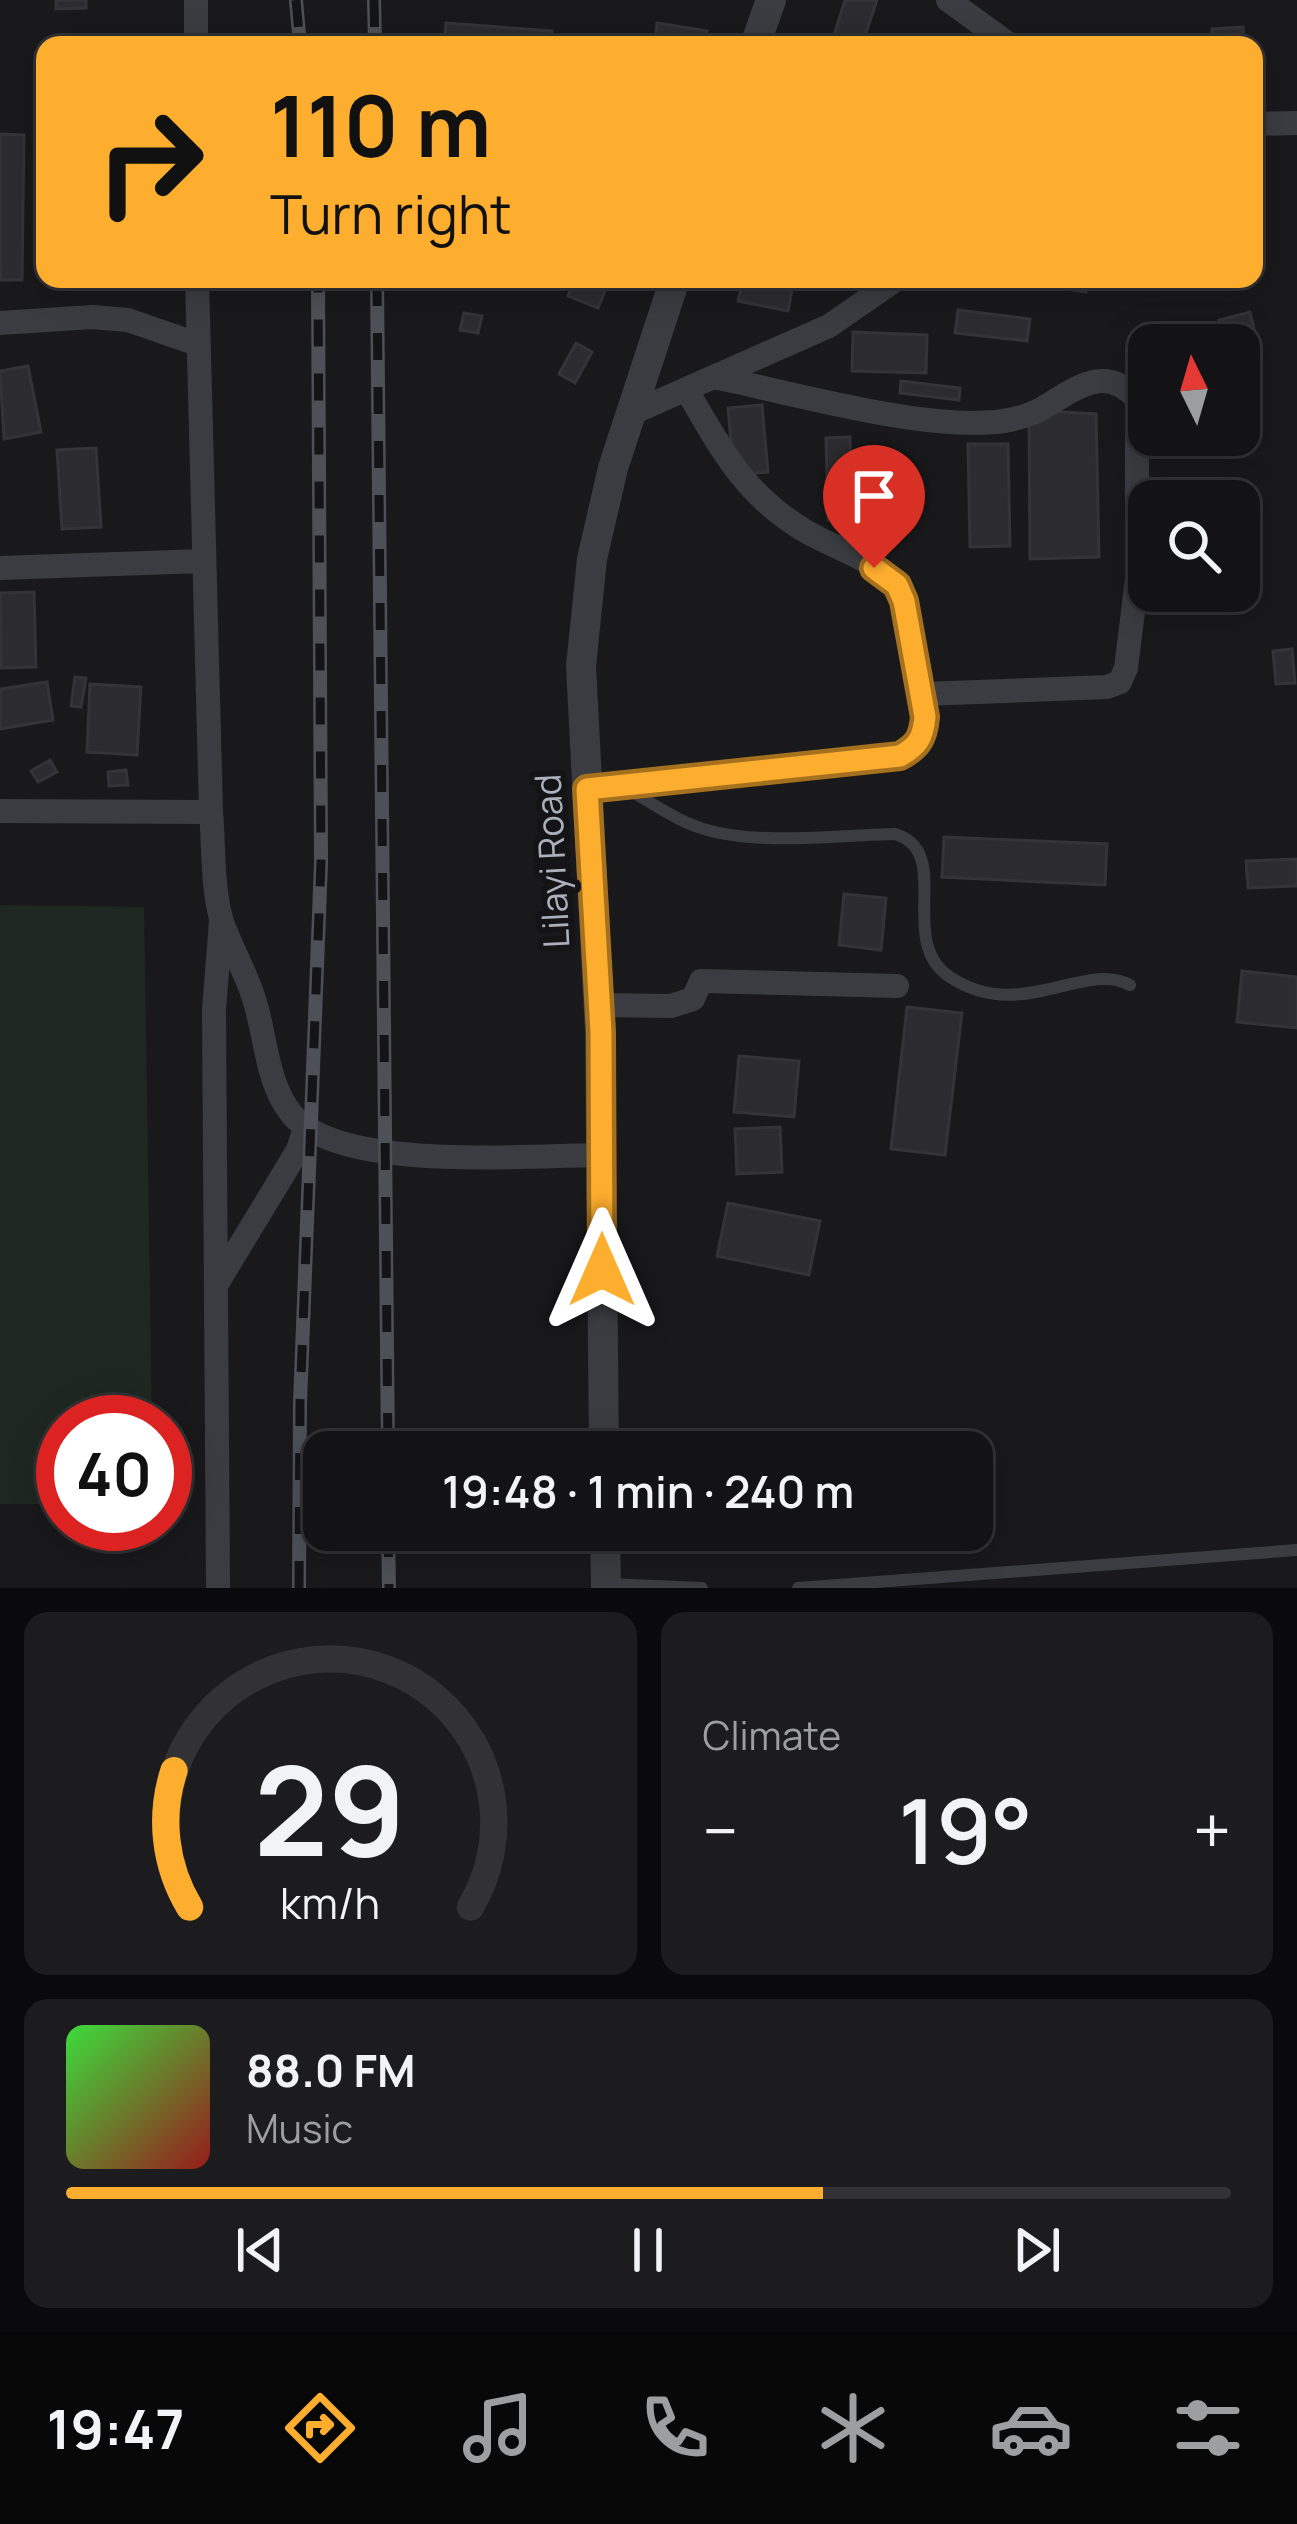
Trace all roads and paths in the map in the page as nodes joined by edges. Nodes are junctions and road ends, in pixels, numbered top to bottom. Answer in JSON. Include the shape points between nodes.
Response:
{"nodes":[{"id":1,"x":196,"y":0,"type":"edge"},
{"id":2,"x":771,"y":0,"type":"edge"},
{"id":3,"x":948,"y":0,"type":"edge"},
{"id":4,"x":196,"y":36,"type":"edge"},
{"id":5,"x":758,"y":36,"type":"edge"},
{"id":6,"x":998,"y":36,"type":"edge"},
{"id":7,"x":1297,"y":123,"type":"edge"},
{"id":8,"x":1263,"y":124,"type":"edge"},
{"id":9,"x":197,"y":288,"type":"edge"},
{"id":10,"x":672,"y":288,"type":"edge"},
{"id":11,"x":884,"y":288,"type":"edge"},
{"id":12,"x":0,"y":323,"type":"edge"},
{"id":13,"x":197,"y":344,"type":"junction"},
{"id":14,"x":713,"y":377,"type":"junction"},
{"id":15,"x":686,"y":389,"type":"junction"},
{"id":16,"x":630,"y":414,"type":"junction"},
{"id":17,"x":203,"y":561,"type":"junction"},
{"id":18,"x":0,"y":568,"type":"edge"},
{"id":19,"x":922,"y":694,"type":"junction"},
{"id":20,"x":622,"y":786,"type":"junction"},
{"id":21,"x":587,"y":789,"type":"junction"},
{"id":22,"x":0,"y":811,"type":"edge"},
{"id":23,"x":211,"y":812,"type":"junction"},
{"id":24,"x":221,"y":919,"type":"junction"},
{"id":25,"x":1130,"y":985,"type":"dead end"},
{"id":26,"x":897,"y":986,"type":"dead end"},
{"id":27,"x":599,"y":1005,"type":"junction"},
{"id":28,"x":305,"y":1128,"type":"junction"},
{"id":29,"x":601,"y":1155,"type":"junction"},
{"id":30,"x":217,"y":1284,"type":"junction"},
{"id":31,"x":604,"y":1431,"type":"edge"},
{"id":32,"x":1297,"y":1550,"type":"edge"},
{"id":33,"x":605,"y":1551,"type":"edge"},
{"id":34,"x":606,"y":1586,"type":"edge"},
{"id":35,"x":218,"y":1588,"type":"edge"},
{"id":36,"x":702,"y":1588,"type":"edge"},
{"id":37,"x":798,"y":1588,"type":"edge"}],
"edges":[{"from":1,"to":4,"type":"street"},
{"from":2,"to":5,"type":"street"},
{"from":3,"to":6,"type":"street"},
{"from":7,"to":8,"type":"street"},
{"from":9,"to":13,"type":"street"},
{"from":10,"to":16,"type":"street","name":"Lilayi Road"},
{"from":11,"to":14,"type":"street","via":[[829,326]]},
{"from":12,"to":13,"type":"street","via":[[128,320]]},
{"from":13,"to":17,"type":"street"},
{"from":14,"to":15,"type":"street"},
{"from":14,"to":19,"type":"street","via":[[916,418],[973,421],[1021,418],[1091,382],[1112,382],[1137,399],[1137,578],[1120,682]]},
{"from":15,"to":16,"type":"street"},
{"from":15,"to":19,"type":"street","via":[[758,497],[897,585]]},
{"from":16,"to":21,"type":"street","name":"Lilayi Road","via":[[592,559],[580,666]]},
{"from":17,"to":18,"type":"street"},
{"from":17,"to":23,"type":"street"},
{"from":19,"to":20,"type":"street","via":[[923,735],[900,756]]},
{"from":20,"to":21,"type":"street"},
{"from":20,"to":25,"type":"lane","via":[[718,832],[909,838],[923,862],[931,961],[976,991],[1009,997],[1088,981]]},
{"from":21,"to":27,"type":"street","name":"Lilayi Road"},
{"from":22,"to":23,"type":"street"},
{"from":23,"to":24,"type":"street"},
{"from":24,"to":28,"type":"street","via":[[254,999],[275,1084]]},
{"from":24,"to":30,"type":"street","via":[[214,1010]]},
{"from":26,"to":27,"type":"street","via":[[701,981],[693,999],[671,1006]]},
{"from":27,"to":29,"type":"street","name":"Lilayi Road"},
{"from":28,"to":29,"type":"street","via":[[386,1154]]},
{"from":28,"to":30,"type":"street"},
{"from":29,"to":31,"type":"street","name":"Lilayi Road"},
{"from":30,"to":35,"type":"street"},
{"from":32,"to":37,"type":"lane"},
{"from":33,"to":34,"type":"street"},
{"from":34,"to":36,"type":"lane"}]}
